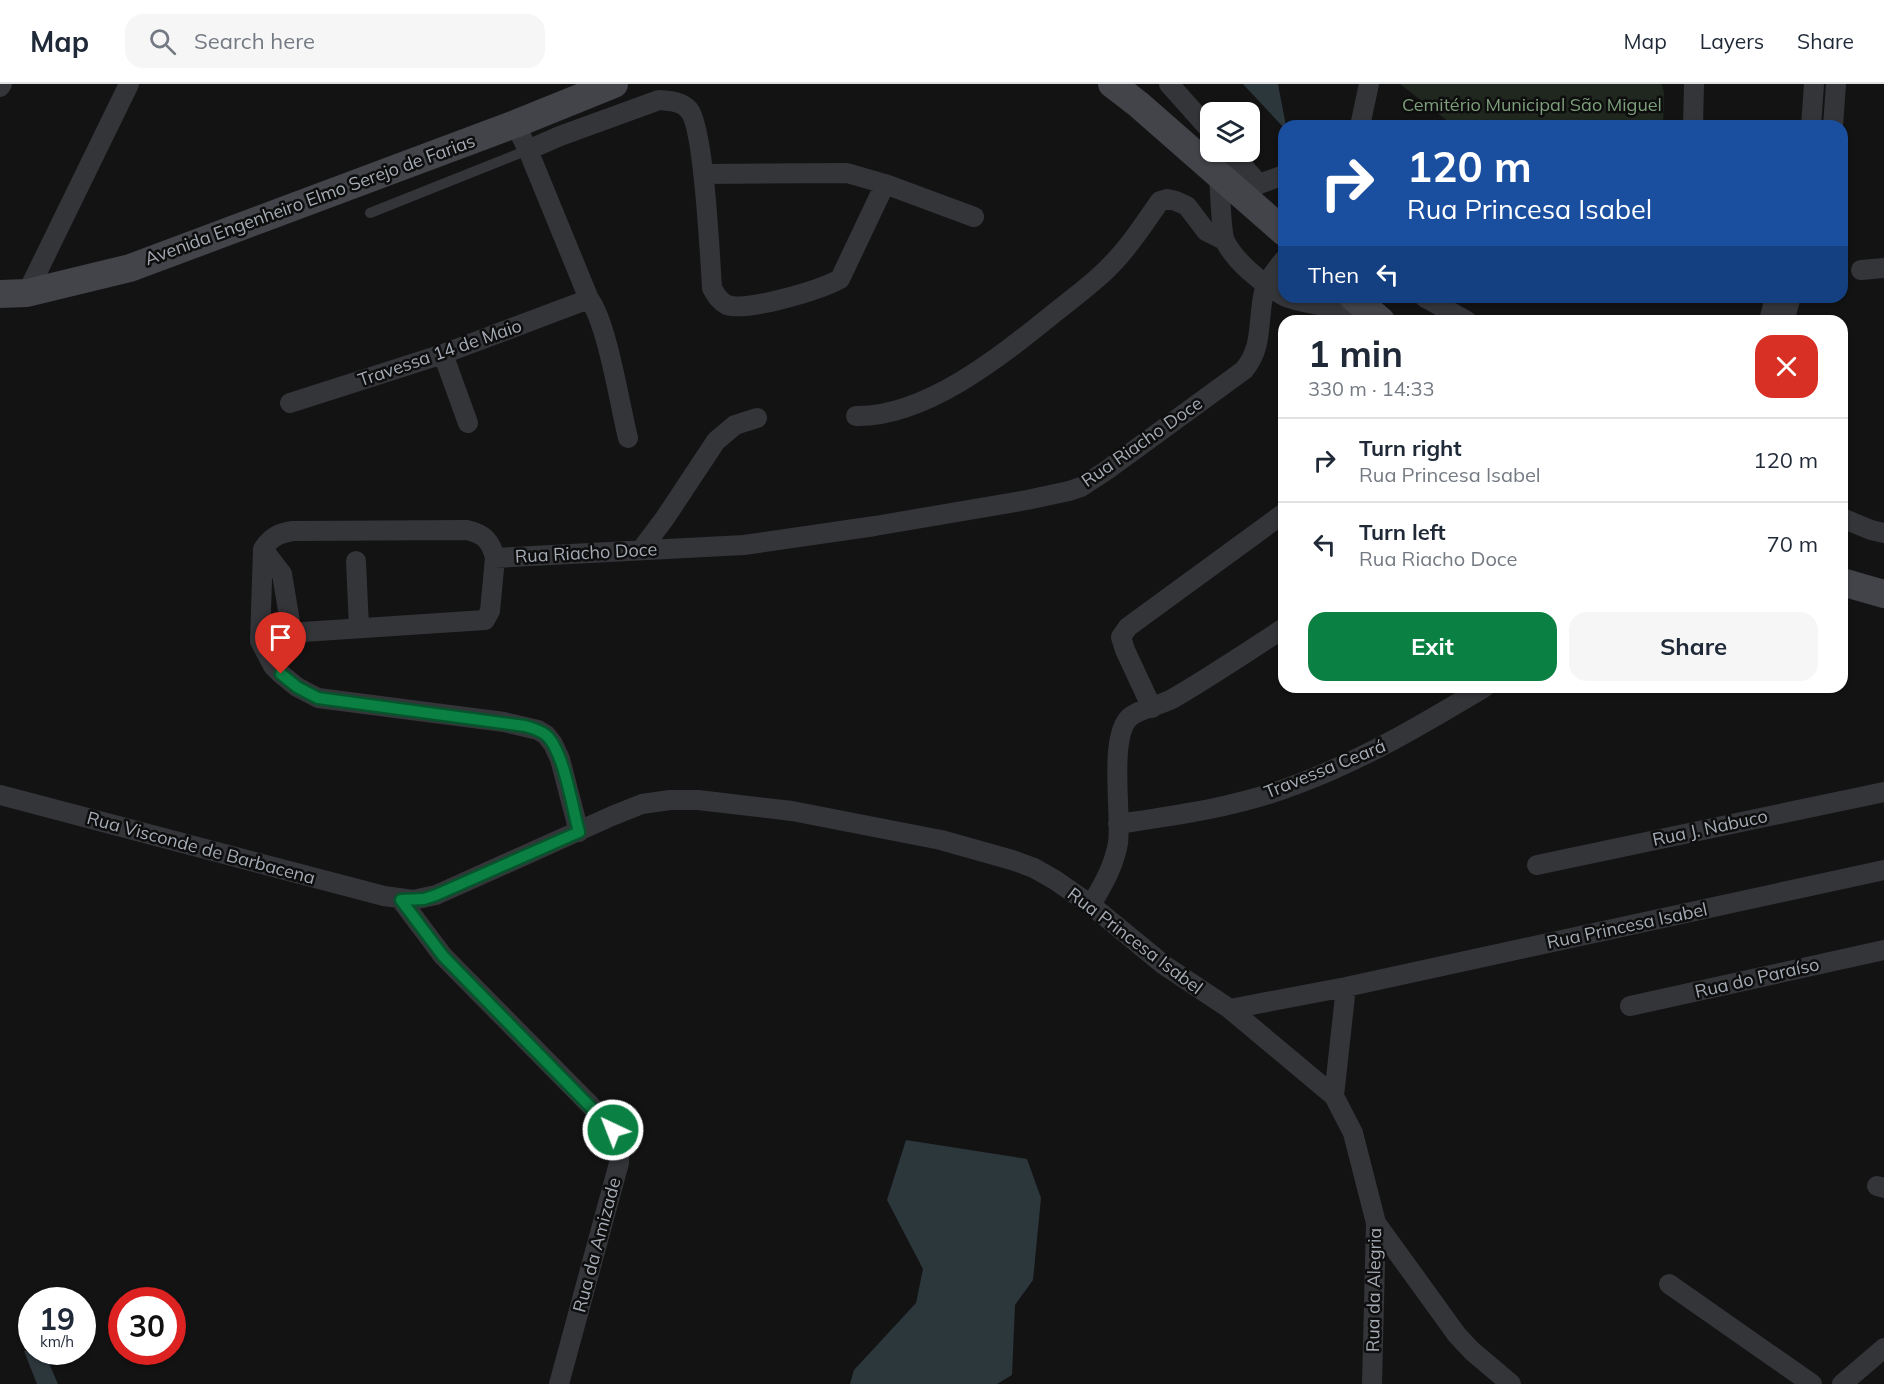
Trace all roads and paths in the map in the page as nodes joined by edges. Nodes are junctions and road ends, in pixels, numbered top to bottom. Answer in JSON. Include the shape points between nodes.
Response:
{"nodes":[{"id":1,"x":129,"y":84,"type":"edge"},
{"id":2,"x":614,"y":84,"type":"edge"},
{"id":3,"x":1112,"y":84,"type":"edge"},
{"id":4,"x":1169,"y":84,"type":"edge"},
{"id":5,"x":1369,"y":84,"type":"edge"},
{"id":6,"x":1694,"y":84,"type":"edge"},
{"id":7,"x":1814,"y":84,"type":"edge"},
{"id":8,"x":1836,"y":84,"type":"edge"},
{"id":9,"x":1200,"y":119,"type":"edge"},
{"id":10,"x":1361,"y":120,"type":"edge"},
{"id":11,"x":1693,"y":120,"type":"edge"},
{"id":12,"x":1811,"y":120,"type":"edge"},
{"id":13,"x":1833,"y":120,"type":"edge"},
{"id":14,"x":515,"y":124,"type":"junction"},
{"id":15,"x":528,"y":150,"type":"junction"},
{"id":16,"x":1225,"y":163,"type":"edge"},
{"id":17,"x":703,"y":174,"type":"junction"},
{"id":18,"x":1278,"y":179,"type":"edge"},
{"id":19,"x":885,"y":184,"type":"junction"},
{"id":20,"x":1251,"y":190,"type":"junction"},
{"id":21,"x":370,"y":213,"type":"dead end"},
{"id":22,"x":974,"y":217,"type":"dead end"},
{"id":23,"x":1278,"y":224,"type":"edge"},
{"id":24,"x":1224,"y":240,"type":"junction"},
{"id":25,"x":1884,"y":268,"type":"edge"},
{"id":26,"x":1278,"y":269,"type":"edge"},
{"id":27,"x":1861,"y":270,"type":"dead end"},
{"id":28,"x":1267,"y":286,"type":"junction"},
{"id":29,"x":13,"y":293,"type":"edge"},
{"id":30,"x":1278,"y":293,"type":"edge"},
{"id":31,"x":589,"y":299,"type":"junction"},
{"id":32,"x":1309,"y":303,"type":"edge"},
{"id":33,"x":1435,"y":303,"type":"edge"},
{"id":34,"x":1367,"y":309,"type":"edge"},
{"id":35,"x":1456,"y":315,"type":"edge"},
{"id":36,"x":443,"y":354,"type":"junction"},
{"id":37,"x":290,"y":403,"type":"dead end"},
{"id":38,"x":856,"y":416,"type":"dead end"},
{"id":39,"x":757,"y":418,"type":"dead end"},
{"id":40,"x":468,"y":423,"type":"dead end"},
{"id":41,"x":628,"y":438,"type":"dead end"},
{"id":42,"x":1278,"y":517,"type":"edge"},
{"id":43,"x":1848,"y":520,"type":"edge"},
{"id":44,"x":1884,"y":533,"type":"edge"},
{"id":45,"x":263,"y":549,"type":"junction"},
{"id":46,"x":641,"y":550,"type":"junction"},
{"id":47,"x":495,"y":558,"type":"junction"},
{"id":48,"x":356,"y":561,"type":"dead end"},
{"id":49,"x":1848,"y":584,"type":"edge"},
{"id":50,"x":1884,"y":594,"type":"edge"},
{"id":51,"x":359,"y":628,"type":"junction"},
{"id":52,"x":1278,"y":632,"type":"edge"},
{"id":53,"x":1475,"y":693,"type":"edge"},
{"id":54,"x":1152,"y":708,"type":"junction"},
{"id":55,"x":1884,"y":792,"type":"edge"},
{"id":56,"x":0,"y":795,"type":"edge"},
{"id":57,"x":1118,"y":824,"type":"junction"},
{"id":58,"x":579,"y":832,"type":"junction"},
{"id":59,"x":1537,"y":865,"type":"dead end"},
{"id":60,"x":1884,"y":870,"type":"edge"},
{"id":61,"x":401,"y":900,"type":"junction"},
{"id":62,"x":1091,"y":905,"type":"junction"},
{"id":63,"x":1884,"y":950,"type":"edge"},
{"id":64,"x":1346,"y":987,"type":"junction"},
{"id":65,"x":1630,"y":1006,"type":"dead end"},
{"id":66,"x":1230,"y":1009,"type":"junction"},
{"id":67,"x":1334,"y":1096,"type":"junction"},
{"id":68,"x":1376,"y":1223,"type":"junction"},
{"id":69,"x":1669,"y":1284,"type":"dead end"},
{"id":70,"x":1884,"y":1348,"type":"edge"},
{"id":71,"x":559,"y":1384,"type":"edge"},
{"id":72,"x":1372,"y":1384,"type":"edge"},
{"id":73,"x":1511,"y":1384,"type":"edge"},
{"id":74,"x":1812,"y":1384,"type":"edge"},
{"id":75,"x":1842,"y":1384,"type":"edge"}],
"edges":[{"from":1,"to":29,"type":"street"},
{"from":2,"to":14,"type":"main road","name":"Avenida Engenheiro Elmo Serejo de Farias"},
{"from":3,"to":16,"type":"main road"},
{"from":4,"to":9,"type":"street"},
{"from":5,"to":10,"type":"street"},
{"from":6,"to":11,"type":"street"},
{"from":7,"to":12,"type":"street"},
{"from":8,"to":13,"type":"street"},
{"from":14,"to":15,"type":"street"},
{"from":14,"to":29,"type":"main road","name":"Avenida Engenheiro Elmo Serejo de Farias","via":[[130,268]]},
{"from":15,"to":17,"type":"street","via":[[640,106],[659,100],[674,101],[690,111],[695,121]]},
{"from":15,"to":21,"type":"lane"},
{"from":15,"to":31,"type":"street"},
{"from":16,"to":20,"type":"main road"},
{"from":16,"to":24,"type":"street"},
{"from":17,"to":19,"type":"street","via":[[831,172]]},
{"from":17,"to":19,"type":"street","via":[[712,288],[721,301],[733,306],[786,299],[840,279]]},
{"from":18,"to":20,"type":"street"},
{"from":19,"to":22,"type":"street"},
{"from":20,"to":23,"type":"main road"},
{"from":24,"to":28,"type":"street"},
{"from":24,"to":38,"type":"street","via":[[1206,231],[1187,206],[1167,199],[1160,201],[1123,253],[1096,280],[1001,356],[919,401],[881,414]]},
{"from":25,"to":27,"type":"street"},
{"from":26,"to":28,"type":"street","name":"Rua Riacho Doce"},
{"from":28,"to":30,"type":"street"},
{"from":28,"to":46,"type":"street","name":"Rua Riacho Doce","via":[[1257,347],[1244,370],[1081,487],[1028,500],[755,544]]},
{"from":31,"to":36,"type":"street","name":"Travessa 14 de Maio"},
{"from":31,"to":41,"type":"street","via":[[606,342]]},
{"from":32,"to":34,"type":"street"},
{"from":33,"to":35,"type":"street"},
{"from":36,"to":37,"type":"street","name":"Travessa 14 de Maio"},
{"from":36,"to":40,"type":"street"},
{"from":39,"to":46,"type":"street","via":[[735,425],[716,441]]},
{"from":42,"to":54,"type":"street","via":[[1128,627],[1121,637]]},
{"from":43,"to":44,"type":"street"},
{"from":45,"to":47,"type":"street","name":"Rua Riacho Doce","via":[[270,539],[293,531],[452,529],[479,533],[492,546]]},
{"from":45,"to":51,"type":"street","via":[[282,574],[291,628],[295,632]]},
{"from":45,"to":58,"type":"street","via":[[260,641],[281,674],[318,698],[504,722],[538,730],[553,744],[560,759]]},
{"from":46,"to":47,"type":"street","name":"Rua Riacho Doce"},
{"from":47,"to":51,"type":"street","via":[[490,612],[485,620]]},
{"from":48,"to":51,"type":"street"},
{"from":49,"to":50,"type":"main road"},
{"from":52,"to":54,"type":"street"},
{"from":53,"to":57,"type":"street","name":"Travessa Ceará","via":[[1389,744],[1295,786],[1209,811]]},
{"from":54,"to":57,"type":"street","via":[[1130,717],[1124,726],[1117,769]]},
{"from":55,"to":59,"type":"street","name":"Rua J. Nabuco"},
{"from":56,"to":61,"type":"street","name":"Rua Visconde de Barbacena"},
{"from":57,"to":62,"type":"street","via":[[1116,854]]},
{"from":58,"to":61,"type":"street","name":"Rua Princesa Isabel","via":[[436,895]]},
{"from":58,"to":62,"type":"street","name":"Rua Princesa Isabel","via":[[642,804],[670,800],[792,811],[941,840],[1012,860],[1034,868]]},
{"from":60,"to":64,"type":"street","name":"Rua Princesa Isabel"},
{"from":61,"to":71,"type":"street","name":"Rua da Amizade","via":[[443,956],[601,1116],[620,1144],[610,1199]]},
{"from":62,"to":66,"type":"street","name":"Rua Princesa Isabel","via":[[1164,965]]},
{"from":63,"to":65,"type":"street","name":"Rua do Paraíso"},
{"from":64,"to":66,"type":"street","name":"Rua Princesa Isabel"},
{"from":64,"to":67,"type":"street"},
{"from":66,"to":67,"type":"street","name":"Rua da Alegria"},
{"from":67,"to":68,"type":"street","name":"Rua da Alegria","via":[[1353,1133]]},
{"from":68,"to":72,"type":"street","name":"Rua da Alegria"},
{"from":68,"to":73,"type":"street","via":[[1457,1335]]},
{"from":69,"to":74,"type":"street"},
{"from":70,"to":75,"type":"street"}]}
